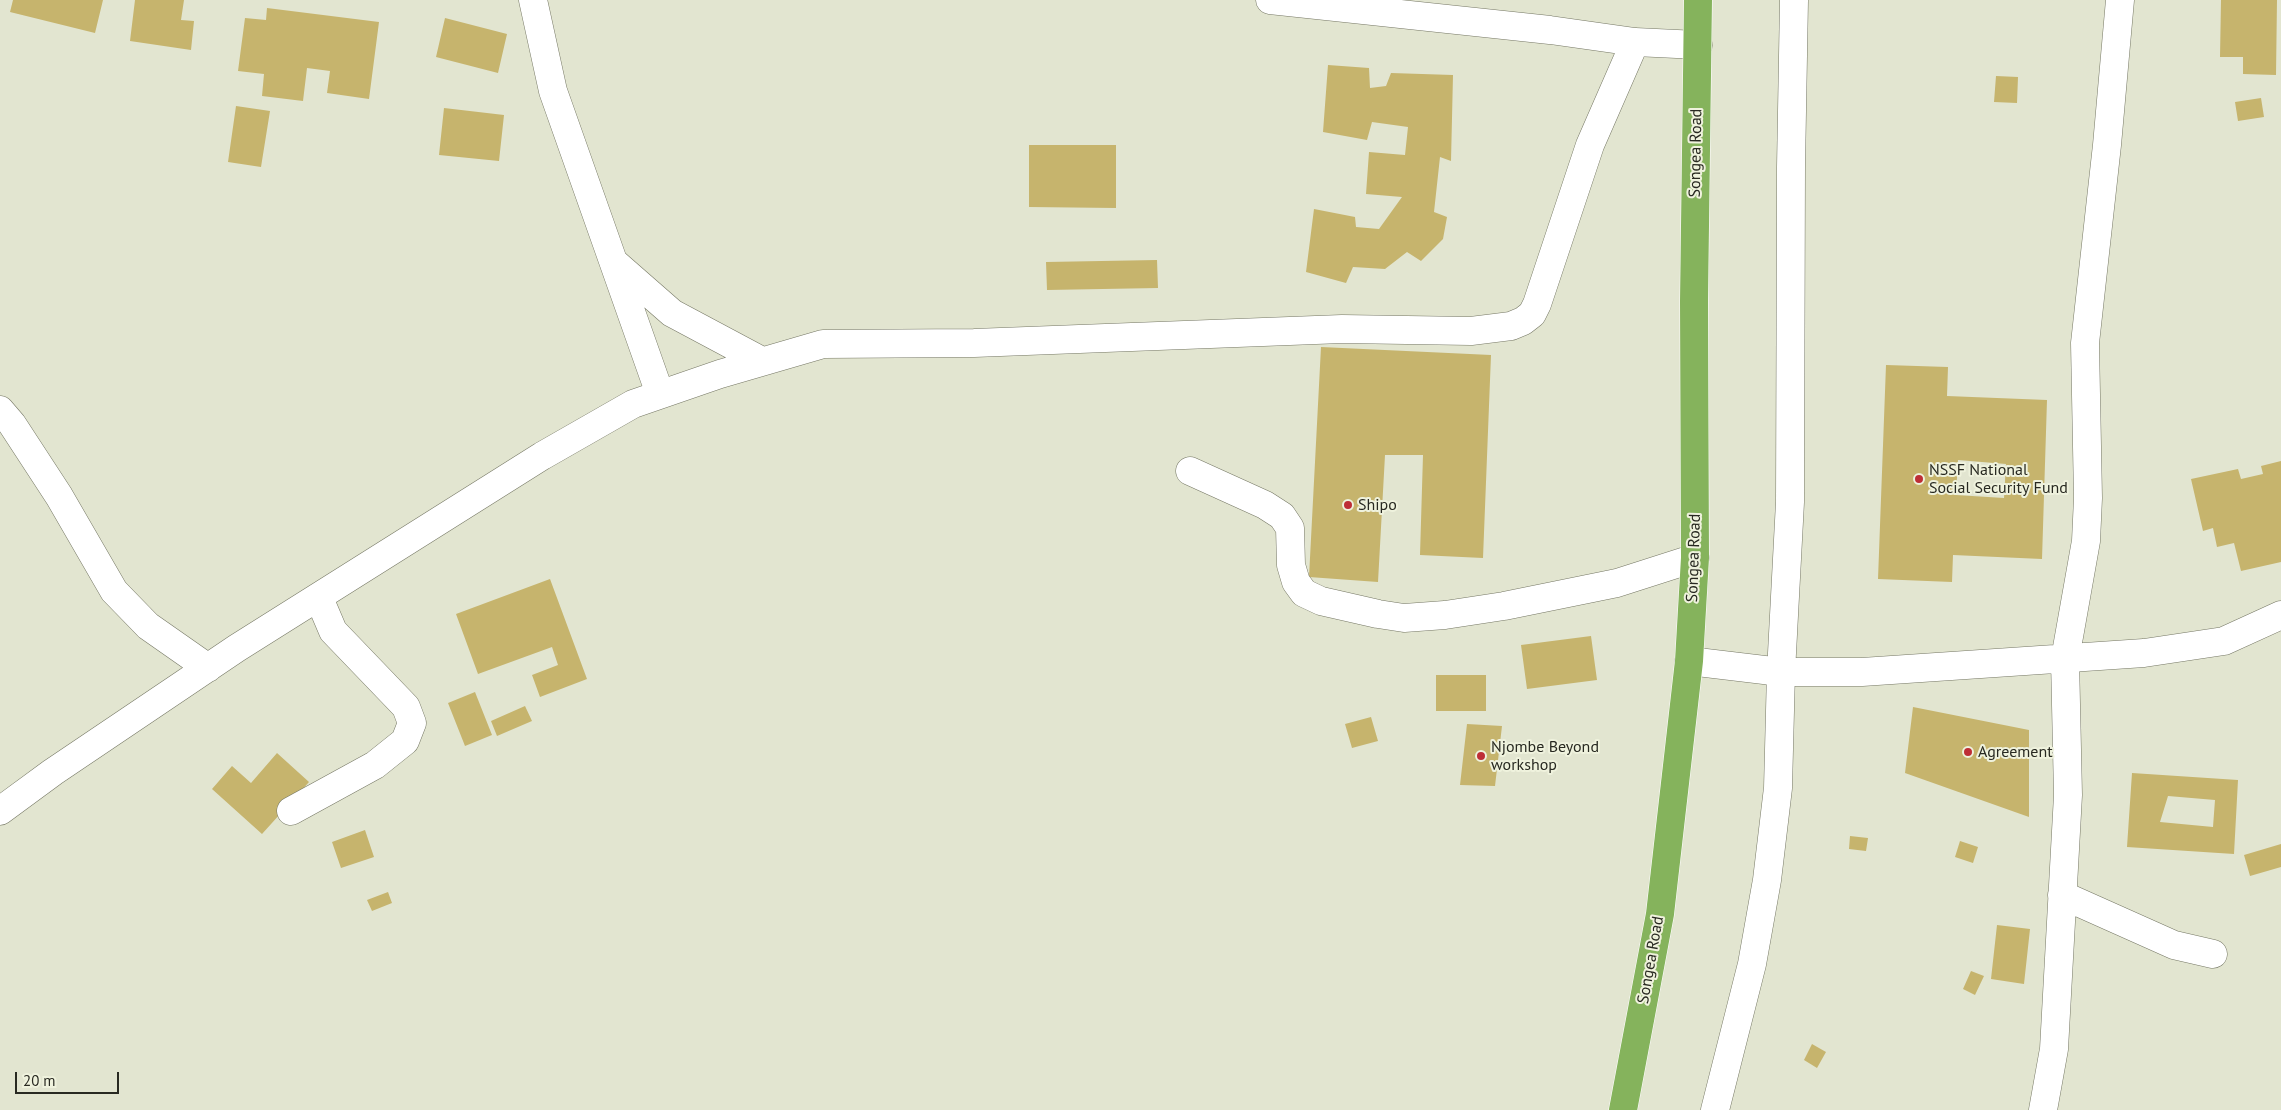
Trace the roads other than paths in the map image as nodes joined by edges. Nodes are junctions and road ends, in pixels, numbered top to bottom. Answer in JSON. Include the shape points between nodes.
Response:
{"nodes":[{"id":1,"x":533,"y":0,"type":"edge"},
{"id":2,"x":1270,"y":0,"type":"edge"},
{"id":3,"x":1698,"y":0,"type":"edge"},
{"id":4,"x":1794,"y":0,"type":"edge"},
{"id":5,"x":2120,"y":0,"type":"edge"},
{"id":6,"x":1635,"y":42,"type":"junction"},
{"id":7,"x":1698,"y":45,"type":"junction"},
{"id":8,"x":615,"y":263,"type":"junction"},
{"id":9,"x":762,"y":361,"type":"junction"},
{"id":10,"x":660,"y":394,"type":"junction"},
{"id":11,"x":0,"y":410,"type":"edge"},
{"id":12,"x":1190,"y":472,"type":"dead end"},
{"id":13,"x":1695,"y":558,"type":"junction"},
{"id":14,"x":319,"y":598,"type":"junction"},
{"id":15,"x":2281,"y":615,"type":"edge"},
{"id":16,"x":2065,"y":659,"type":"junction"},
{"id":17,"x":1689,"y":661,"type":"junction"},
{"id":18,"x":208,"y":668,"type":"junction"},
{"id":19,"x":1781,"y":672,"type":"junction"},
{"id":20,"x":0,"y":810,"type":"edge"},
{"id":21,"x":291,"y":812,"type":"dead end"},
{"id":22,"x":2062,"y":895,"type":"junction"},
{"id":23,"x":2213,"y":954,"type":"dead end"},
{"id":24,"x":1624,"y":1110,"type":"edge"},
{"id":25,"x":1715,"y":1110,"type":"edge"},
{"id":26,"x":2043,"y":1110,"type":"edge"}],
"edges":[{"from":1,"to":8,"type":"street","via":[[553,91],[588,196]]},
{"from":2,"to":6,"type":"street"},
{"from":3,"to":7,"type":"highway","name":"Songea Road"},
{"from":4,"to":19,"type":"street","via":[[1790,502]]},
{"from":5,"to":16,"type":"street","via":[[2085,343],[2086,541]]},
{"from":6,"to":7,"type":"street"},
{"from":6,"to":9,"type":"street","via":[[1590,145],[1537,304],[1532,314],[1517,324],[1471,331],[1342,330],[974,343],[823,344]]},
{"from":7,"to":13,"type":"highway","name":"Songea Road"},
{"from":8,"to":9,"type":"street","via":[[672,312]]},
{"from":8,"to":10,"type":"street"},
{"from":9,"to":10,"type":"street"},
{"from":10,"to":14,"type":"street","via":[[633,404],[542,456]]},
{"from":11,"to":18,"type":"street","via":[[59,496],[114,591],[148,626]]},
{"from":12,"to":13,"type":"street","via":[[1265,504],[1282,516],[1290,528],[1290,566],[1304,593],[1378,614],[1404,618],[1445,616],[1513,604],[1617,583]]},
{"from":13,"to":17,"type":"highway","name":"Songea Road"},
{"from":14,"to":18,"type":"street"},
{"from":14,"to":21,"type":"street","via":[[333,631],[406,707],[412,723],[405,741],[375,765]]},
{"from":15,"to":16,"type":"street","via":[[2224,641],[2144,653]]},
{"from":16,"to":19,"type":"street","via":[[1862,672]]},
{"from":16,"to":22,"type":"street","via":[[2068,795]]},
{"from":17,"to":19,"type":"street"},
{"from":17,"to":24,"type":"highway","name":"Songea Road","via":[[1660,914]]},
{"from":18,"to":20,"type":"street"},
{"from":19,"to":25,"type":"street","via":[[1778,788],[1768,880],[1752,964]]},
{"from":22,"to":23,"type":"street","via":[[2174,945]]},
{"from":22,"to":26,"type":"street","via":[[2054,1049]]}]}
